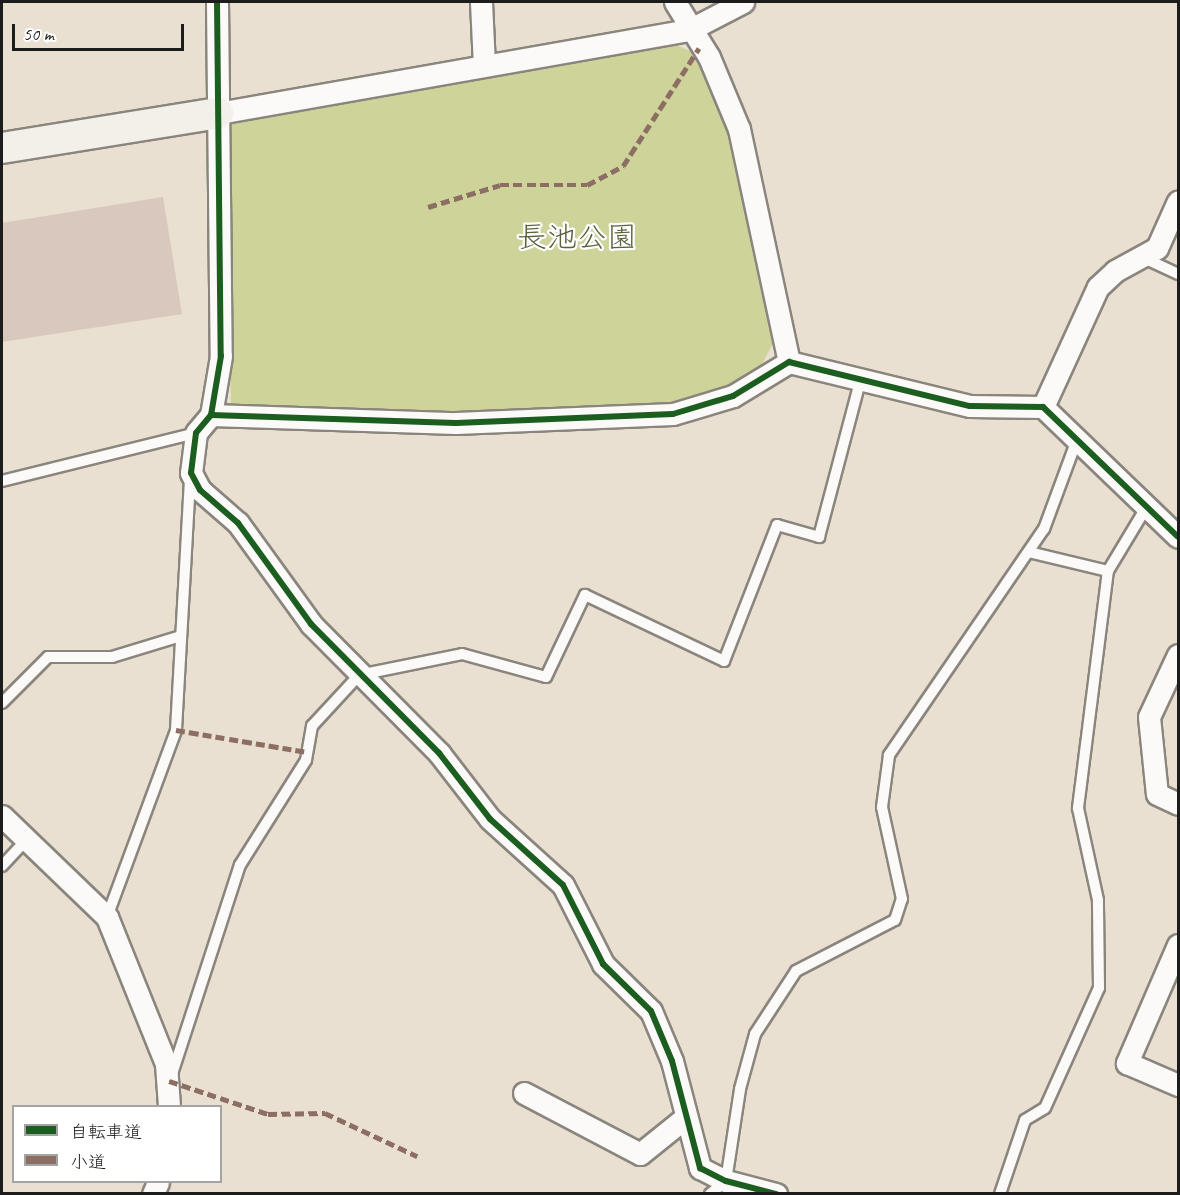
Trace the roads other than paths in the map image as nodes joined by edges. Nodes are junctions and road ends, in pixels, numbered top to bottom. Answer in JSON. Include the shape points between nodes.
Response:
{"nodes":[{"id":1,"x":217,"y":2,"type":"edge"},
{"id":2,"x":481,"y":2,"type":"edge"},
{"id":3,"x":675,"y":2,"type":"edge"},
{"id":4,"x":742,"y":2,"type":"edge"},
{"id":5,"x":689,"y":30,"type":"junction"},
{"id":6,"x":484,"y":66,"type":"junction"},
{"id":7,"x":218,"y":113,"type":"junction"},
{"id":8,"x":2,"y":148,"type":"edge"},
{"id":9,"x":1179,"y":201,"type":"edge"},
{"id":10,"x":1144,"y":258,"type":"junction"},
{"id":11,"x":1179,"y":274,"type":"edge"},
{"id":12,"x":789,"y":362,"type":"junction"},
{"id":13,"x":860,"y":382,"type":"junction"},
{"id":14,"x":1043,"y":407,"type":"junction"},
{"id":15,"x":211,"y":416,"type":"junction"},
{"id":16,"x":196,"y":433,"type":"junction"},
{"id":17,"x":1078,"y":437,"type":"junction"},
{"id":18,"x":191,"y":473,"type":"junction"},
{"id":19,"x":2,"y":481,"type":"edge"},
{"id":20,"x":1147,"y":506,"type":"junction"},
{"id":21,"x":1179,"y":537,"type":"edge"},
{"id":22,"x":1029,"y":552,"type":"junction"},
{"id":23,"x":1108,"y":572,"type":"junction"},
{"id":24,"x":181,"y":636,"type":"junction"},
{"id":25,"x":1179,"y":655,"type":"edge"},
{"id":26,"x":359,"y":675,"type":"junction"},
{"id":27,"x":2,"y":703,"type":"edge"},
{"id":28,"x":1179,"y":804,"type":"edge"},
{"id":29,"x":2,"y":816,"type":"edge"},
{"id":30,"x":27,"y":839,"type":"junction"},
{"id":31,"x":2,"y":866,"type":"edge"},
{"id":32,"x":107,"y":916,"type":"junction"},
{"id":33,"x":1179,"y":945,"type":"edge"},
{"id":34,"x":169,"y":1082,"type":"junction"},
{"id":35,"x":1179,"y":1085,"type":"edge"},
{"id":36,"x":524,"y":1093,"type":"dead end"},
{"id":37,"x":169,"y":1105,"type":"edge"},
{"id":38,"x":686,"y":1117,"type":"junction"},
{"id":39,"x":718,"y":1187,"type":"edge"},
{"id":40,"x":776,"y":1194,"type":"edge"},
{"id":41,"x":1000,"y":1194,"type":"edge"}],
"edges":[{"from":1,"to":7,"type":"street"},
{"from":2,"to":6,"type":"street"},
{"from":3,"to":5,"type":"street"},
{"from":4,"to":5,"type":"street"},
{"from":5,"to":6,"type":"street"},
{"from":5,"to":12,"type":"street","via":[[709,57],[739,129]]},
{"from":6,"to":7,"type":"street"},
{"from":7,"to":8,"type":"street"},
{"from":7,"to":15,"type":"street","via":[[221,356]]},
{"from":9,"to":10,"type":"street","via":[[1167,235]]},
{"from":10,"to":11,"type":"lane"},
{"from":10,"to":14,"type":"street","via":[[1115,271],[1098,287]]},
{"from":12,"to":13,"type":"street"},
{"from":12,"to":15,"type":"street","via":[[733,396],[674,414],[456,423]]},
{"from":13,"to":14,"type":"street","via":[[970,406]]},
{"from":13,"to":26,"type":"lane","via":[[819,537],[777,525],[724,661],[585,595],[546,677],[462,654]]},
{"from":14,"to":17,"type":"street"},
{"from":15,"to":16,"type":"street"},
{"from":16,"to":18,"type":"street"},
{"from":16,"to":19,"type":"lane"},
{"from":17,"to":20,"type":"street"},
{"from":17,"to":22,"type":"lane","via":[[1044,529]]},
{"from":18,"to":24,"type":"lane"},
{"from":18,"to":26,"type":"street","via":[[200,490],[238,523],[311,624]]},
{"from":20,"to":21,"type":"street"},
{"from":20,"to":23,"type":"lane"},
{"from":22,"to":23,"type":"lane"},
{"from":22,"to":39,"type":"lane","via":[[889,755],[882,807],[902,898],[895,920],[796,970],[755,1034]]},
{"from":23,"to":41,"type":"lane","via":[[1078,808],[1098,900],[1099,988],[1045,1108],[1025,1120]]},
{"from":24,"to":27,"type":"lane","via":[[112,657],[48,657]]},
{"from":24,"to":32,"type":"lane","via":[[176,730]]},
{"from":25,"to":28,"type":"street","via":[[1149,717],[1157,794]]},
{"from":26,"to":34,"type":"lane","via":[[312,726],[306,760],[240,865]]},
{"from":26,"to":38,"type":"street","via":[[439,753],[490,819],[563,885],[603,964],[651,1011]]},
{"from":29,"to":30,"type":"street"},
{"from":30,"to":31,"type":"lane"},
{"from":30,"to":32,"type":"street"},
{"from":32,"to":34,"type":"street"},
{"from":33,"to":35,"type":"street","via":[[1127,1063]]},
{"from":34,"to":37,"type":"street"},
{"from":36,"to":38,"type":"street","via":[[640,1154]]},
{"from":38,"to":39,"type":"street","via":[[700,1168]]},
{"from":39,"to":40,"type":"street"}]}
